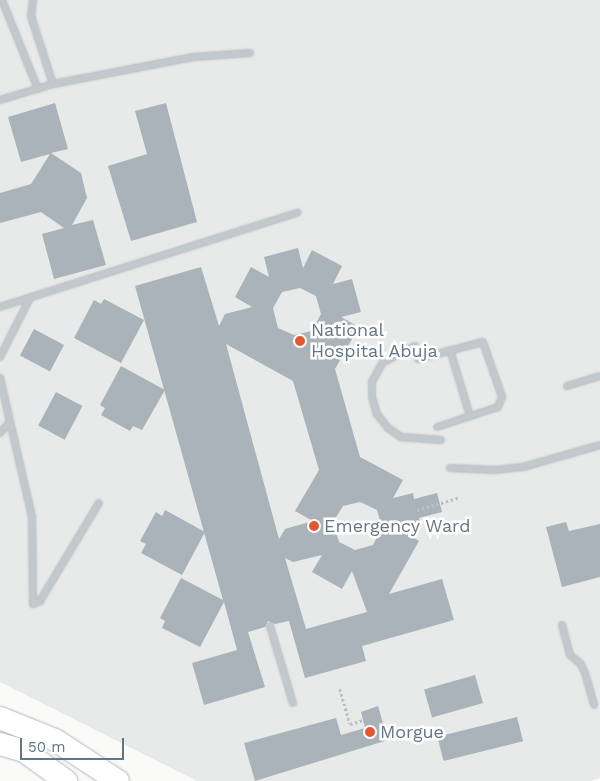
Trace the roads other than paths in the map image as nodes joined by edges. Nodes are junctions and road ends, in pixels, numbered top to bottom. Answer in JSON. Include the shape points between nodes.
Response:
{"nodes":[{"id":1,"x":2,"y":0,"type":"edge"},
{"id":2,"x":33,"y":0,"type":"edge"},
{"id":3,"x":250,"y":53,"type":"dead end"},
{"id":4,"x":53,"y":84,"type":"junction"},
{"id":5,"x":38,"y":89,"type":"junction"},
{"id":6,"x":0,"y":100,"type":"edge"},
{"id":7,"x":297,"y":213,"type":"dead end"},
{"id":8,"x":30,"y":298,"type":"junction"},
{"id":9,"x":0,"y":306,"type":"edge"},
{"id":10,"x":415,"y":346,"type":"dead end"},
{"id":11,"x":450,"y":350,"type":"junction"},
{"id":12,"x":0,"y":357,"type":"edge"},
{"id":13,"x":418,"y":360,"type":"dead end"},
{"id":14,"x":600,"y":376,"type":"edge"},
{"id":15,"x":0,"y":378,"type":"edge"},
{"id":16,"x":567,"y":386,"type":"dead end"},
{"id":17,"x":470,"y":416,"type":"junction"},
{"id":18,"x":9,"y":422,"type":"junction"},
{"id":19,"x":437,"y":427,"type":"dead end"},
{"id":20,"x":0,"y":433,"type":"edge"},
{"id":21,"x":441,"y":440,"type":"dead end"},
{"id":22,"x":600,"y":445,"type":"edge"},
{"id":23,"x":450,"y":468,"type":"dead end"},
{"id":24,"x":99,"y":503,"type":"dead end"},
{"id":25,"x":562,"y":625,"type":"dead end"},
{"id":26,"x":270,"y":626,"type":"dead end"},
{"id":27,"x":293,"y":703,"type":"dead end"},
{"id":28,"x":594,"y":705,"type":"dead end"},
{"id":29,"x":0,"y":718,"type":"edge"},
{"id":30,"x":0,"y":744,"type":"edge"},
{"id":31,"x":66,"y":781,"type":"edge"},
{"id":32,"x":118,"y":781,"type":"edge"}],
"edges":[{"from":1,"to":5,"type":"lane"},
{"from":2,"to":4,"type":"lane","via":[[31,16]]},
{"from":3,"to":4,"type":"lane","via":[[193,57]]},
{"from":4,"to":5,"type":"lane"},
{"from":5,"to":6,"type":"lane"},
{"from":7,"to":8,"type":"lane"},
{"from":8,"to":9,"type":"lane"},
{"from":8,"to":12,"type":"lane"},
{"from":10,"to":21,"type":"lane","via":[[382,362],[372,382],[372,397],[388,428],[401,437]]},
{"from":11,"to":13,"type":"lane"},
{"from":11,"to":17,"type":"lane"},
{"from":11,"to":17,"type":"lane","via":[[478,342],[486,345],[502,397],[498,407]]},
{"from":14,"to":16,"type":"lane"},
{"from":15,"to":18,"type":"lane"},
{"from":17,"to":19,"type":"lane"},
{"from":18,"to":20,"type":"lane"},
{"from":18,"to":24,"type":"lane","via":[[32,517],[33,604],[40,601]]},
{"from":22,"to":23,"type":"lane","via":[[523,467],[495,470]]},
{"from":25,"to":28,"type":"lane","via":[[570,655],[580,663],[585,673]]},
{"from":26,"to":27,"type":"lane"},
{"from":29,"to":32,"type":"highway","via":[[55,740]]},
{"from":30,"to":31,"type":"highway","via":[[24,751]]}]}
